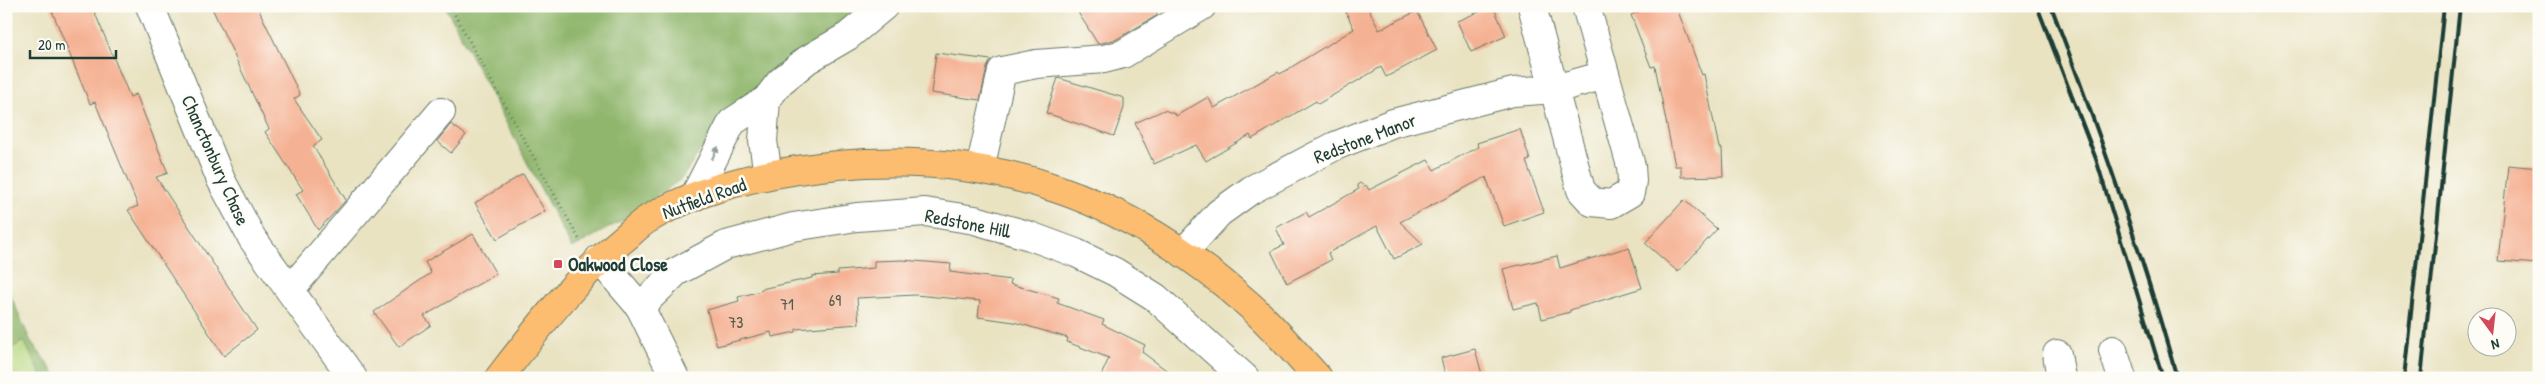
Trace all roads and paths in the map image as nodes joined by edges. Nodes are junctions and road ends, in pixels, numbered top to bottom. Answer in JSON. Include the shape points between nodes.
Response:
{"nodes":[{"id":1,"x":150,"y":6,"type":"edge"},
{"id":2,"x":450,"y":6,"type":"edge"},
{"id":3,"x":884,"y":6,"type":"edge"},
{"id":4,"x":1202,"y":6,"type":"edge"},
{"id":5,"x":1532,"y":6,"type":"edge"},
{"id":6,"x":1586,"y":6,"type":"edge"},
{"id":7,"x":1605,"y":74,"type":"junction"},
{"id":8,"x":1555,"y":89,"type":"junction"},
{"id":9,"x":766,"y":100,"type":"junction"},
{"id":10,"x":441,"y":112,"type":"dead end"},
{"id":11,"x":980,"y":169,"type":"junction"},
{"id":12,"x":768,"y":175,"type":"junction"},
{"id":13,"x":694,"y":197,"type":"junction"},
{"id":14,"x":578,"y":238,"type":"dead end"},
{"id":15,"x":1183,"y":253,"type":"junction"},
{"id":16,"x":599,"y":259,"type":"junction"},
{"id":17,"x":290,"y":290,"type":"junction"},
{"id":18,"x":640,"y":307,"type":"junction"},
{"id":19,"x":2113,"y":350,"type":"dead end"},
{"id":20,"x":353,"y":378,"type":"edge"},
{"id":21,"x":499,"y":378,"type":"edge"},
{"id":22,"x":675,"y":378,"type":"edge"},
{"id":23,"x":1245,"y":378,"type":"edge"},
{"id":24,"x":1318,"y":378,"type":"edge"},
{"id":25,"x":2122,"y":378,"type":"edge"}],
"edges":[{"from":1,"to":17,"type":"street","name":"Chanctonbury Chase","via":[[221,180],[252,238]]},
{"from":2,"to":14,"type":"path"},
{"from":3,"to":9,"type":"street","via":[[848,36],[807,60],[780,82]]},
{"from":4,"to":11,"type":"street","via":[[1123,54],[1002,71]]},
{"from":5,"to":8,"type":"street"},
{"from":6,"to":7,"type":"street"},
{"from":7,"to":8,"type":"street","name":"Redstone Manor"},
{"from":7,"to":8,"type":"street","via":[[1631,166],[1632,182],[1630,193],[1611,204],[1592,202],[1581,190]]},
{"from":8,"to":15,"type":"street","name":"Redstone Manor","via":[[1513,92],[1393,124],[1335,146],[1251,190],[1219,213]]},
{"from":9,"to":12,"type":"street","via":[[763,141]]},
{"from":13,"to":9,"type":"street","one_way":true,"via":[[732,122]]},
{"from":10,"to":17,"type":"street"},
{"from":11,"to":12,"type":"main road","via":[[884,161],[796,169]]},
{"from":11,"to":15,"type":"main road","via":[[1056,187],[1096,202]]},
{"from":12,"to":13,"type":"main road","name":"Nutfield Road"},
{"from":13,"to":16,"type":"main road","name":"Nutfield Road","via":[[647,220]]},
{"from":15,"to":24,"type":"main road","via":[[1249,305]]},
{"from":16,"to":18,"type":"street"},
{"from":16,"to":21,"type":"main road","name":"Nutfield Road","via":[[549,313]]},
{"from":17,"to":20,"type":"street","name":"Chanctonbury Chase"},
{"from":18,"to":22,"type":"street"},
{"from":18,"to":23,"type":"street","name":"Redstone Hill","via":[[676,272],[726,245],[793,227],[857,216],[925,212],[975,220],[1030,236],[1076,252],[1115,272],[1155,296]]},
{"from":19,"to":25,"type":"street"}]}
